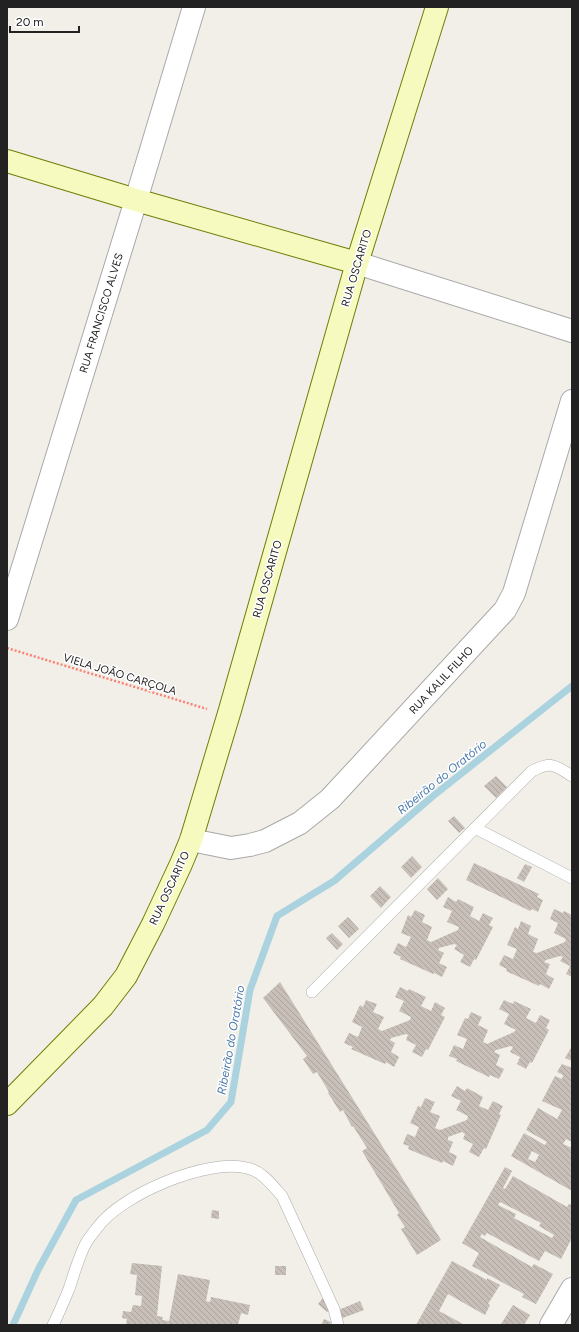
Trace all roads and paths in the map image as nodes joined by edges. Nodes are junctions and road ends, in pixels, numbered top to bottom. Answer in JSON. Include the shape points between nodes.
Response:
{"nodes":[{"id":1,"x":194,"y":7,"type":"edge"},
{"id":2,"x":436,"y":7,"type":"edge"},
{"id":3,"x":7,"y":161,"type":"edge"},
{"id":4,"x":136,"y":200,"type":"junction"},
{"id":5,"x":357,"y":263,"type":"junction"},
{"id":6,"x":572,"y":331,"type":"edge"},
{"id":7,"x":572,"y":401,"type":"edge"},
{"id":8,"x":7,"y":619,"type":"edge"},
{"id":9,"x":7,"y":648,"type":"edge"},
{"id":10,"x":228,"y":715,"type":"junction"},
{"id":11,"x":572,"y":776,"type":"edge"},
{"id":12,"x":475,"y":828,"type":"junction"},
{"id":13,"x":191,"y":840,"type":"junction"},
{"id":14,"x":572,"y":878,"type":"edge"},
{"id":15,"x":312,"y":992,"type":"dead end"},
{"id":16,"x":7,"y":1104,"type":"edge"},
{"id":17,"x":572,"y":1289,"type":"edge"},
{"id":18,"x":53,"y":1325,"type":"edge"},
{"id":19,"x":338,"y":1325,"type":"edge"},
{"id":20,"x":551,"y":1325,"type":"edge"}],
"edges":[{"from":1,"to":4,"type":"street","name":"RUA FRANCISCO ALVES"},
{"from":2,"to":5,"type":"main road","name":"RUA OSCARITO"},
{"from":3,"to":4,"type":"main road"},
{"from":4,"to":5,"type":"main road"},
{"from":4,"to":8,"type":"street","name":"RUA FRANCISCO ALVES"},
{"from":5,"to":6,"type":"street"},
{"from":5,"to":10,"type":"main road","name":"RUA OSCARITO"},
{"from":7,"to":13,"type":"street","name":"RUA KALIL FILHO","via":[[514,593],[505,610],[330,799],[300,824],[266,841],[231,848]]},
{"from":9,"to":10,"type":"path","name":"VIELA JOÃO CARÇOLA"},
{"from":10,"to":13,"type":"main road","name":"RUA OSCARITO"},
{"from":11,"to":12,"type":"lane","via":[[553,764],[532,771]]},
{"from":12,"to":14,"type":"lane"},
{"from":12,"to":15,"type":"lane"},
{"from":13,"to":16,"type":"main road","name":"RUA OSCARITO","via":[[154,924],[126,976],[103,1006]]},
{"from":17,"to":20,"type":"street"},
{"from":18,"to":19,"type":"lane","via":[[86,1244],[98,1226],[127,1200],[188,1173],[221,1166],[248,1168],[260,1174],[282,1196],[334,1309]]}]}
